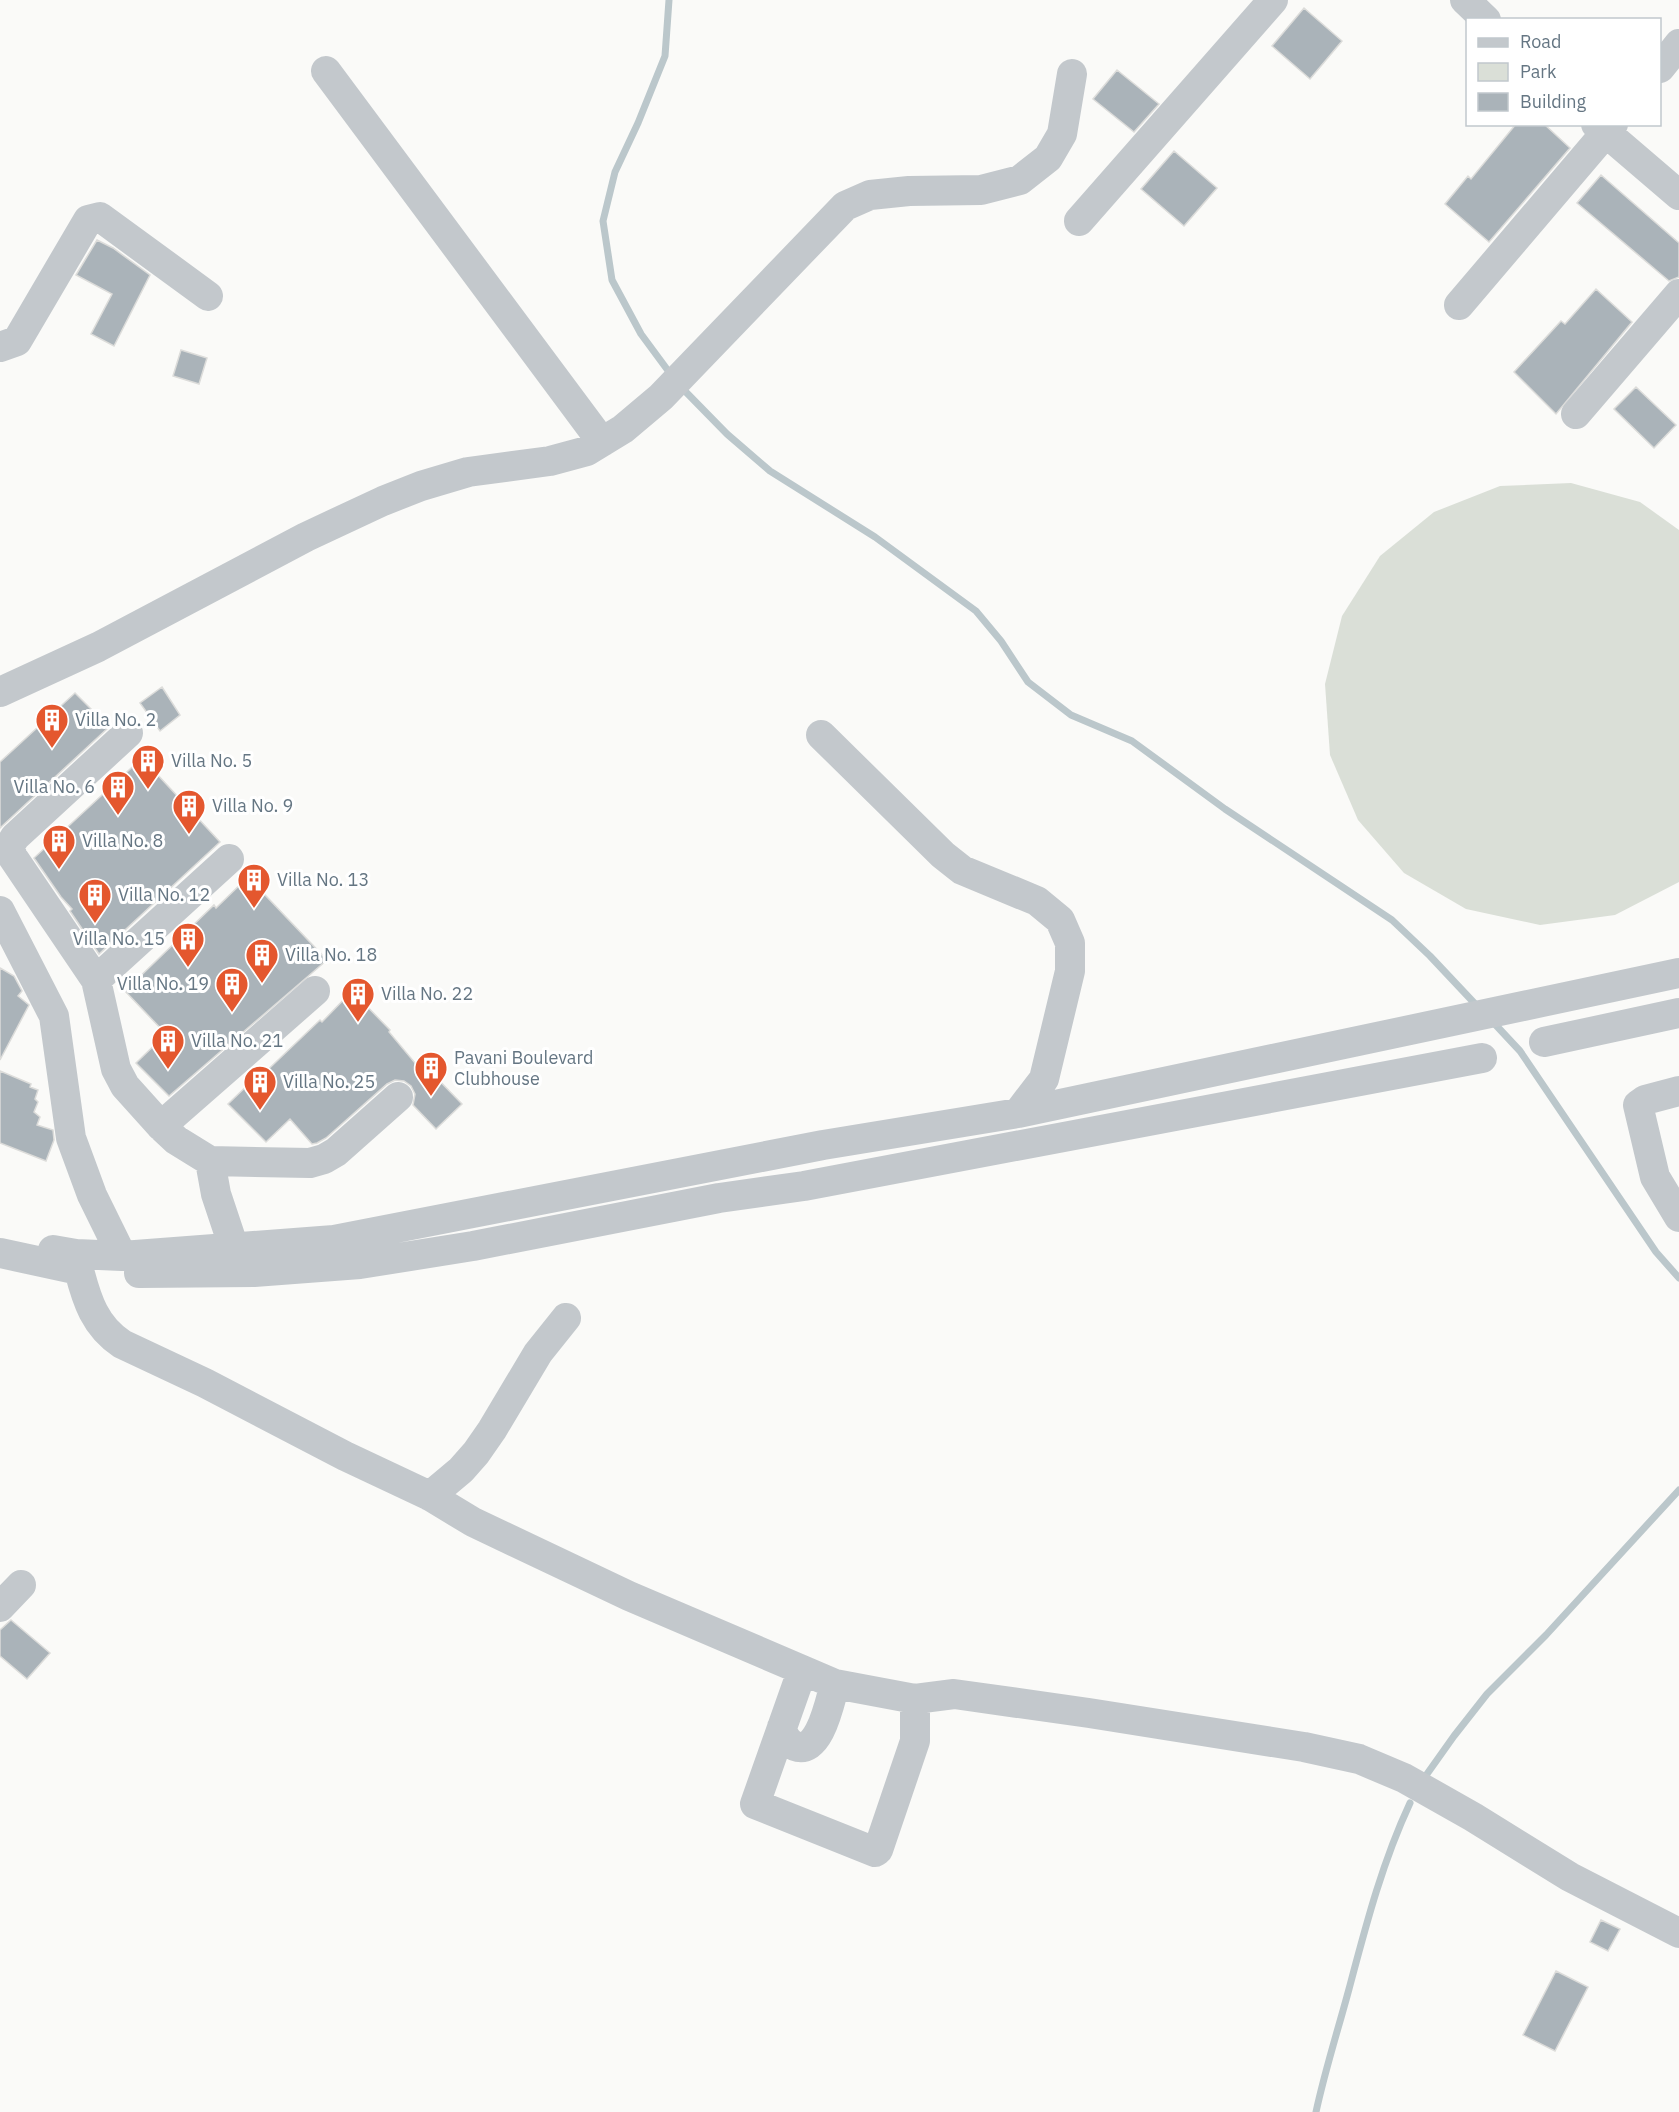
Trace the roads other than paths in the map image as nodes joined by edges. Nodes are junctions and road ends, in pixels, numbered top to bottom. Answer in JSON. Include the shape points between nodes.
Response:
{"nodes":[{"id":1,"x":1273,"y":0,"type":"edge"},
{"id":2,"x":1679,"y":44,"type":"edge"},
{"id":3,"x":1661,"y":66,"type":"edge"},
{"id":4,"x":326,"y":70,"type":"dead end"},
{"id":5,"x":1072,"y":74,"type":"dead end"},
{"id":6,"x":1605,"y":128,"type":"edge"},
{"id":7,"x":1679,"y":195,"type":"edge"},
{"id":8,"x":1079,"y":221,"type":"dead end"},
{"id":9,"x":1679,"y":294,"type":"edge"},
{"id":10,"x":208,"y":296,"type":"dead end"},
{"id":11,"x":1459,"y":305,"type":"dead end"},
{"id":12,"x":0,"y":347,"type":"edge"},
{"id":13,"x":1576,"y":414,"type":"dead end"},
{"id":14,"x":602,"y":442,"type":"junction"},
{"id":15,"x":0,"y":692,"type":"edge"},
{"id":16,"x":128,"y":733,"type":"dead end"},
{"id":17,"x":821,"y":735,"type":"dead end"},
{"id":18,"x":229,"y":859,"type":"dead end"},
{"id":19,"x":4,"y":931,"type":"edge"},
{"id":20,"x":1679,"y":973,"type":"edge"},
{"id":21,"x":96,"y":980,"type":"junction"},
{"id":22,"x":315,"y":991,"type":"dead end"},
{"id":23,"x":1679,"y":1013,"type":"edge"},
{"id":24,"x":1544,"y":1042,"type":"dead end"},
{"id":25,"x":1344,"y":1044,"type":"junction"},
{"id":26,"x":1482,"y":1058,"type":"dead end"},
{"id":27,"x":1352,"y":1082,"type":"junction"},
{"id":28,"x":1679,"y":1091,"type":"edge"},
{"id":29,"x":398,"y":1097,"type":"dead end"},
{"id":30,"x":1018,"y":1113,"type":"junction"},
{"id":31,"x":161,"y":1126,"type":"junction"},
{"id":32,"x":210,"y":1161,"type":"junction"},
{"id":33,"x":1679,"y":1217,"type":"edge"},
{"id":34,"x":0,"y":1239,"type":"edge"},
{"id":35,"x":234,"y":1248,"type":"junction"},
{"id":36,"x":0,"y":1253,"type":"edge"},
{"id":37,"x":122,"y":1256,"type":"junction"},
{"id":38,"x":79,"y":1270,"type":"junction"},
{"id":39,"x":566,"y":1318,"type":"dead end"},
{"id":40,"x":430,"y":1496,"type":"junction"},
{"id":41,"x":21,"y":1585,"type":"dead end"},
{"id":42,"x":0,"y":1607,"type":"edge"},
{"id":43,"x":802,"y":1671,"type":"junction"},
{"id":44,"x":835,"y":1684,"type":"junction"},
{"id":45,"x":915,"y":1699,"type":"junction"},
{"id":46,"x":782,"y":1727,"type":"junction"},
{"id":47,"x":1679,"y":1933,"type":"edge"}],
"edges":[{"from":1,"to":8,"type":"street"},
{"from":2,"to":3,"type":"street"},
{"from":4,"to":14,"type":"street"},
{"from":5,"to":14,"type":"street","via":[[1062,134],[1048,158],[1020,180],[981,190],[870,195],[845,206],[661,397]]},
{"from":6,"to":7,"type":"street"},
{"from":6,"to":11,"type":"street"},
{"from":9,"to":13,"type":"street"},
{"from":10,"to":12,"type":"street","via":[[100,217],[88,220],[17,341]]},
{"from":14,"to":15,"type":"street","via":[[587,451],[550,461],[468,472],[383,501],[306,537],[98,647]]},
{"from":16,"to":21,"type":"street","via":[[10,845],[12,856]]},
{"from":17,"to":30,"type":"street","via":[[962,870],[1037,901],[1060,920],[1070,943],[1070,971],[1044,1079]]},
{"from":18,"to":21,"type":"street"},
{"from":19,"to":37,"type":"street","via":[[54,1016],[71,1138],[92,1195]]},
{"from":20,"to":25,"type":"street"},
{"from":21,"to":31,"type":"street","via":[[116,1069],[125,1086]]},
{"from":22,"to":31,"type":"street"},
{"from":23,"to":24,"type":"street"},
{"from":25,"to":27,"type":"street"},
{"from":25,"to":30,"type":"street"},
{"from":26,"to":27,"type":"street"},
{"from":27,"to":38,"type":"street","via":[[815,1184],[360,1264],[160,1274]]},
{"from":28,"to":33,"type":"street","via":[[1638,1105],[1655,1176]]},
{"from":29,"to":32,"type":"street","via":[[324,1159]]},
{"from":30,"to":35,"type":"street","via":[[823,1145],[334,1240]]},
{"from":31,"to":32,"type":"street"},
{"from":32,"to":35,"type":"street"},
{"from":34,"to":37,"type":"street","via":[[76,1254]]},
{"from":35,"to":37,"type":"street"},
{"from":36,"to":38,"type":"street"},
{"from":38,"to":40,"type":"street","via":[[87,1302],[100,1325],[122,1344]]},
{"from":39,"to":40,"type":"street","via":[[538,1353],[476,1453]]},
{"from":40,"to":43,"type":"street","via":[[473,1522],[629,1596]]},
{"from":41,"to":42,"type":"street"},
{"from":43,"to":44,"type":"street"},
{"from":43,"to":46,"type":"street"},
{"from":44,"to":45,"type":"street"},
{"from":44,"to":46,"type":"street","via":[[819,1735],[812,1743],[796,1746],[785,1737]]},
{"from":45,"to":46,"type":"street","via":[[915,1741],[877,1852],[755,1803]]},
{"from":45,"to":47,"type":"street","via":[[954,1694],[1359,1759],[1404,1778],[1570,1877]]}]}
